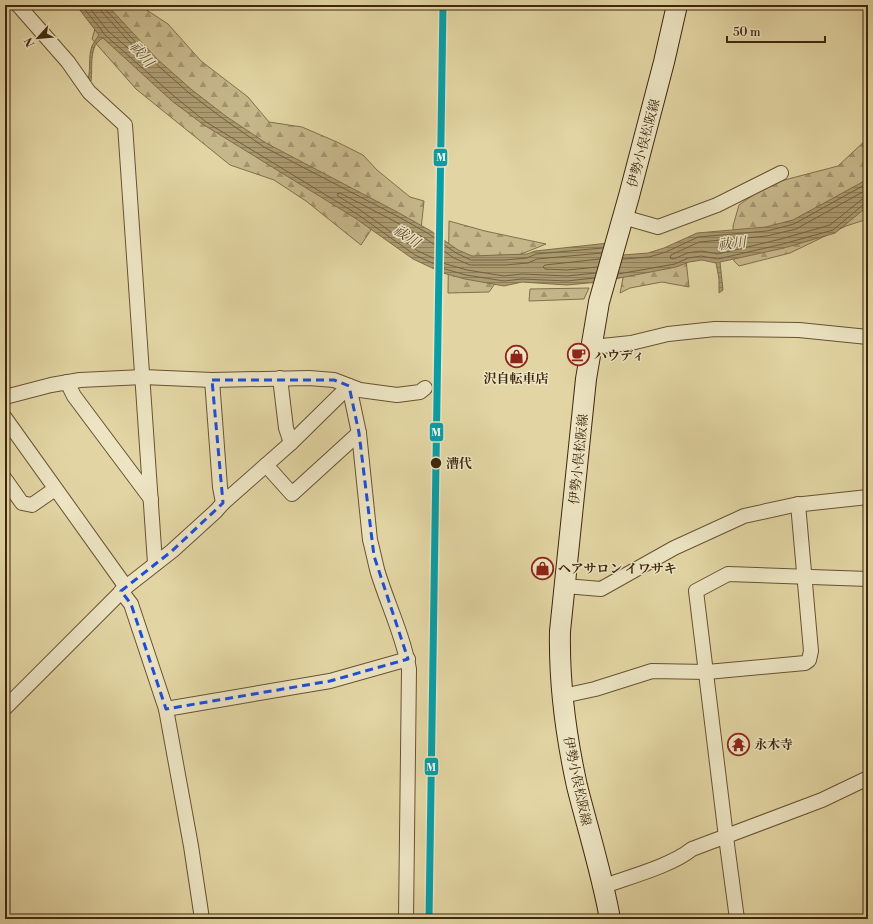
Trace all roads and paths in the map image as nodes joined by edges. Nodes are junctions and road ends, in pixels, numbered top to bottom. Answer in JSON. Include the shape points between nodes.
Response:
{"nodes":[{"id":1,"x":18,"y":5,"type":"edge"},
{"id":2,"x":676,"y":5,"type":"edge"},
{"id":3,"x":781,"y":173,"type":"dead end"},
{"id":4,"x":622,"y":220,"type":"junction"},
{"id":5,"x":868,"y":337,"type":"edge"},
{"id":6,"x":592,"y":345,"type":"junction"},
{"id":7,"x":143,"y":377,"type":"junction"},
{"id":8,"x":280,"y":378,"type":"junction"},
{"id":9,"x":212,"y":380,"type":"junction"},
{"id":10,"x":67,"y":382,"type":"junction"},
{"id":11,"x":349,"y":386,"type":"junction"},
{"id":12,"x":425,"y":388,"type":"dead end"},
{"id":13,"x":5,"y":397,"type":"edge"},
{"id":14,"x":5,"y":418,"type":"edge"},
{"id":15,"x":359,"y":433,"type":"junction"},
{"id":16,"x":291,"y":443,"type":"junction"},
{"id":17,"x":266,"y":465,"type":"junction"},
{"id":18,"x":5,"y":479,"type":"edge"},
{"id":19,"x":55,"y":489,"type":"junction"},
{"id":20,"x":868,"y":497,"type":"edge"},
{"id":21,"x":151,"y":499,"type":"junction"},
{"id":22,"x":223,"y":503,"type":"junction"},
{"id":23,"x":798,"y":504,"type":"junction"},
{"id":24,"x":155,"y":563,"type":"junction"},
{"id":25,"x":805,"y":578,"type":"junction"},
{"id":26,"x":868,"y":579,"type":"edge"},
{"id":27,"x":565,"y":586,"type":"junction"},
{"id":28,"x":123,"y":589,"type":"junction"},
{"id":29,"x":408,"y":659,"type":"junction"},
{"id":30,"x":707,"y":672,"type":"junction"},
{"id":31,"x":563,"y":696,"type":"junction"},
{"id":32,"x":5,"y":708,"type":"edge"},
{"id":33,"x":166,"y":708,"type":"junction"},
{"id":34,"x":868,"y":778,"type":"edge"},
{"id":35,"x":726,"y":837,"type":"junction"},
{"id":36,"x":604,"y":886,"type":"junction"},
{"id":37,"x":202,"y":919,"type":"edge"},
{"id":38,"x":406,"y":919,"type":"edge"},
{"id":39,"x":610,"y":919,"type":"edge"},
{"id":40,"x":737,"y":919,"type":"edge"}],
"edges":[{"from":1,"to":7,"type":"street","via":[[68,62],[90,92],[125,125]]},
{"from":2,"to":4,"type":"main road","name":"伊勢小俣松阪線","via":[[664,62]]},
{"from":3,"to":4,"type":"street","via":[[717,205],[658,227]]},
{"from":4,"to":6,"type":"main road","name":"伊勢小俣松阪線","via":[[599,302]]},
{"from":5,"to":6,"type":"street","via":[[799,330],[715,330],[668,334],[631,343]]},
{"from":6,"to":27,"type":"main road","name":"伊勢小俣松阪線","via":[[585,385]]},
{"from":7,"to":9,"type":"street"},
{"from":7,"to":10,"type":"street"},
{"from":7,"to":21,"type":"street"},
{"from":8,"to":9,"type":"street"},
{"from":8,"to":11,"type":"street","via":[[334,380]]},
{"from":8,"to":16,"type":"street","via":[[286,428]]},
{"from":9,"to":22,"type":"street"},
{"from":10,"to":13,"type":"street"},
{"from":10,"to":21,"type":"street","via":[[74,396]]},
{"from":11,"to":12,"type":"street","via":[[397,395],[420,392]]},
{"from":11,"to":15,"type":"street"},
{"from":11,"to":16,"type":"street"},
{"from":14,"to":19,"type":"street"},
{"from":15,"to":17,"type":"street","via":[[292,494]]},
{"from":15,"to":29,"type":"street","via":[[370,540],[378,573]]},
{"from":16,"to":17,"type":"street"},
{"from":17,"to":22,"type":"street"},
{"from":18,"to":19,"type":"street","via":[[22,503],[32,505]]},
{"from":19,"to":28,"type":"street"},
{"from":20,"to":23,"type":"street"},
{"from":21,"to":24,"type":"street"},
{"from":22,"to":24,"type":"street","via":[[172,551]]},
{"from":23,"to":25,"type":"street"},
{"from":23,"to":27,"type":"street","via":[[744,516],[674,548],[601,589]]},
{"from":24,"to":28,"type":"street"},
{"from":25,"to":26,"type":"street"},
{"from":25,"to":30,"type":"street","via":[[811,651],[809,660],[805,663]]},
{"from":25,"to":30,"type":"street","via":[[728,574],[696,591]]},
{"from":27,"to":31,"type":"main road","name":"伊勢小俣松阪線","via":[[560,648]]},
{"from":28,"to":32,"type":"street"},
{"from":28,"to":33,"type":"street","via":[[131,604]]},
{"from":29,"to":33,"type":"street","via":[[330,681]]},
{"from":29,"to":38,"type":"street","via":[[410,681]]},
{"from":30,"to":31,"type":"street","via":[[652,671]]},
{"from":30,"to":35,"type":"street"},
{"from":31,"to":36,"type":"main road","name":"伊勢小俣松阪線","via":[[577,784]]},
{"from":33,"to":37,"type":"street"},
{"from":34,"to":35,"type":"street","via":[[822,800]]},
{"from":35,"to":36,"type":"street","via":[[692,849],[683,856],[657,867]]},
{"from":35,"to":40,"type":"street"},
{"from":36,"to":39,"type":"main road","name":"伊勢小俣松阪線"}]}
